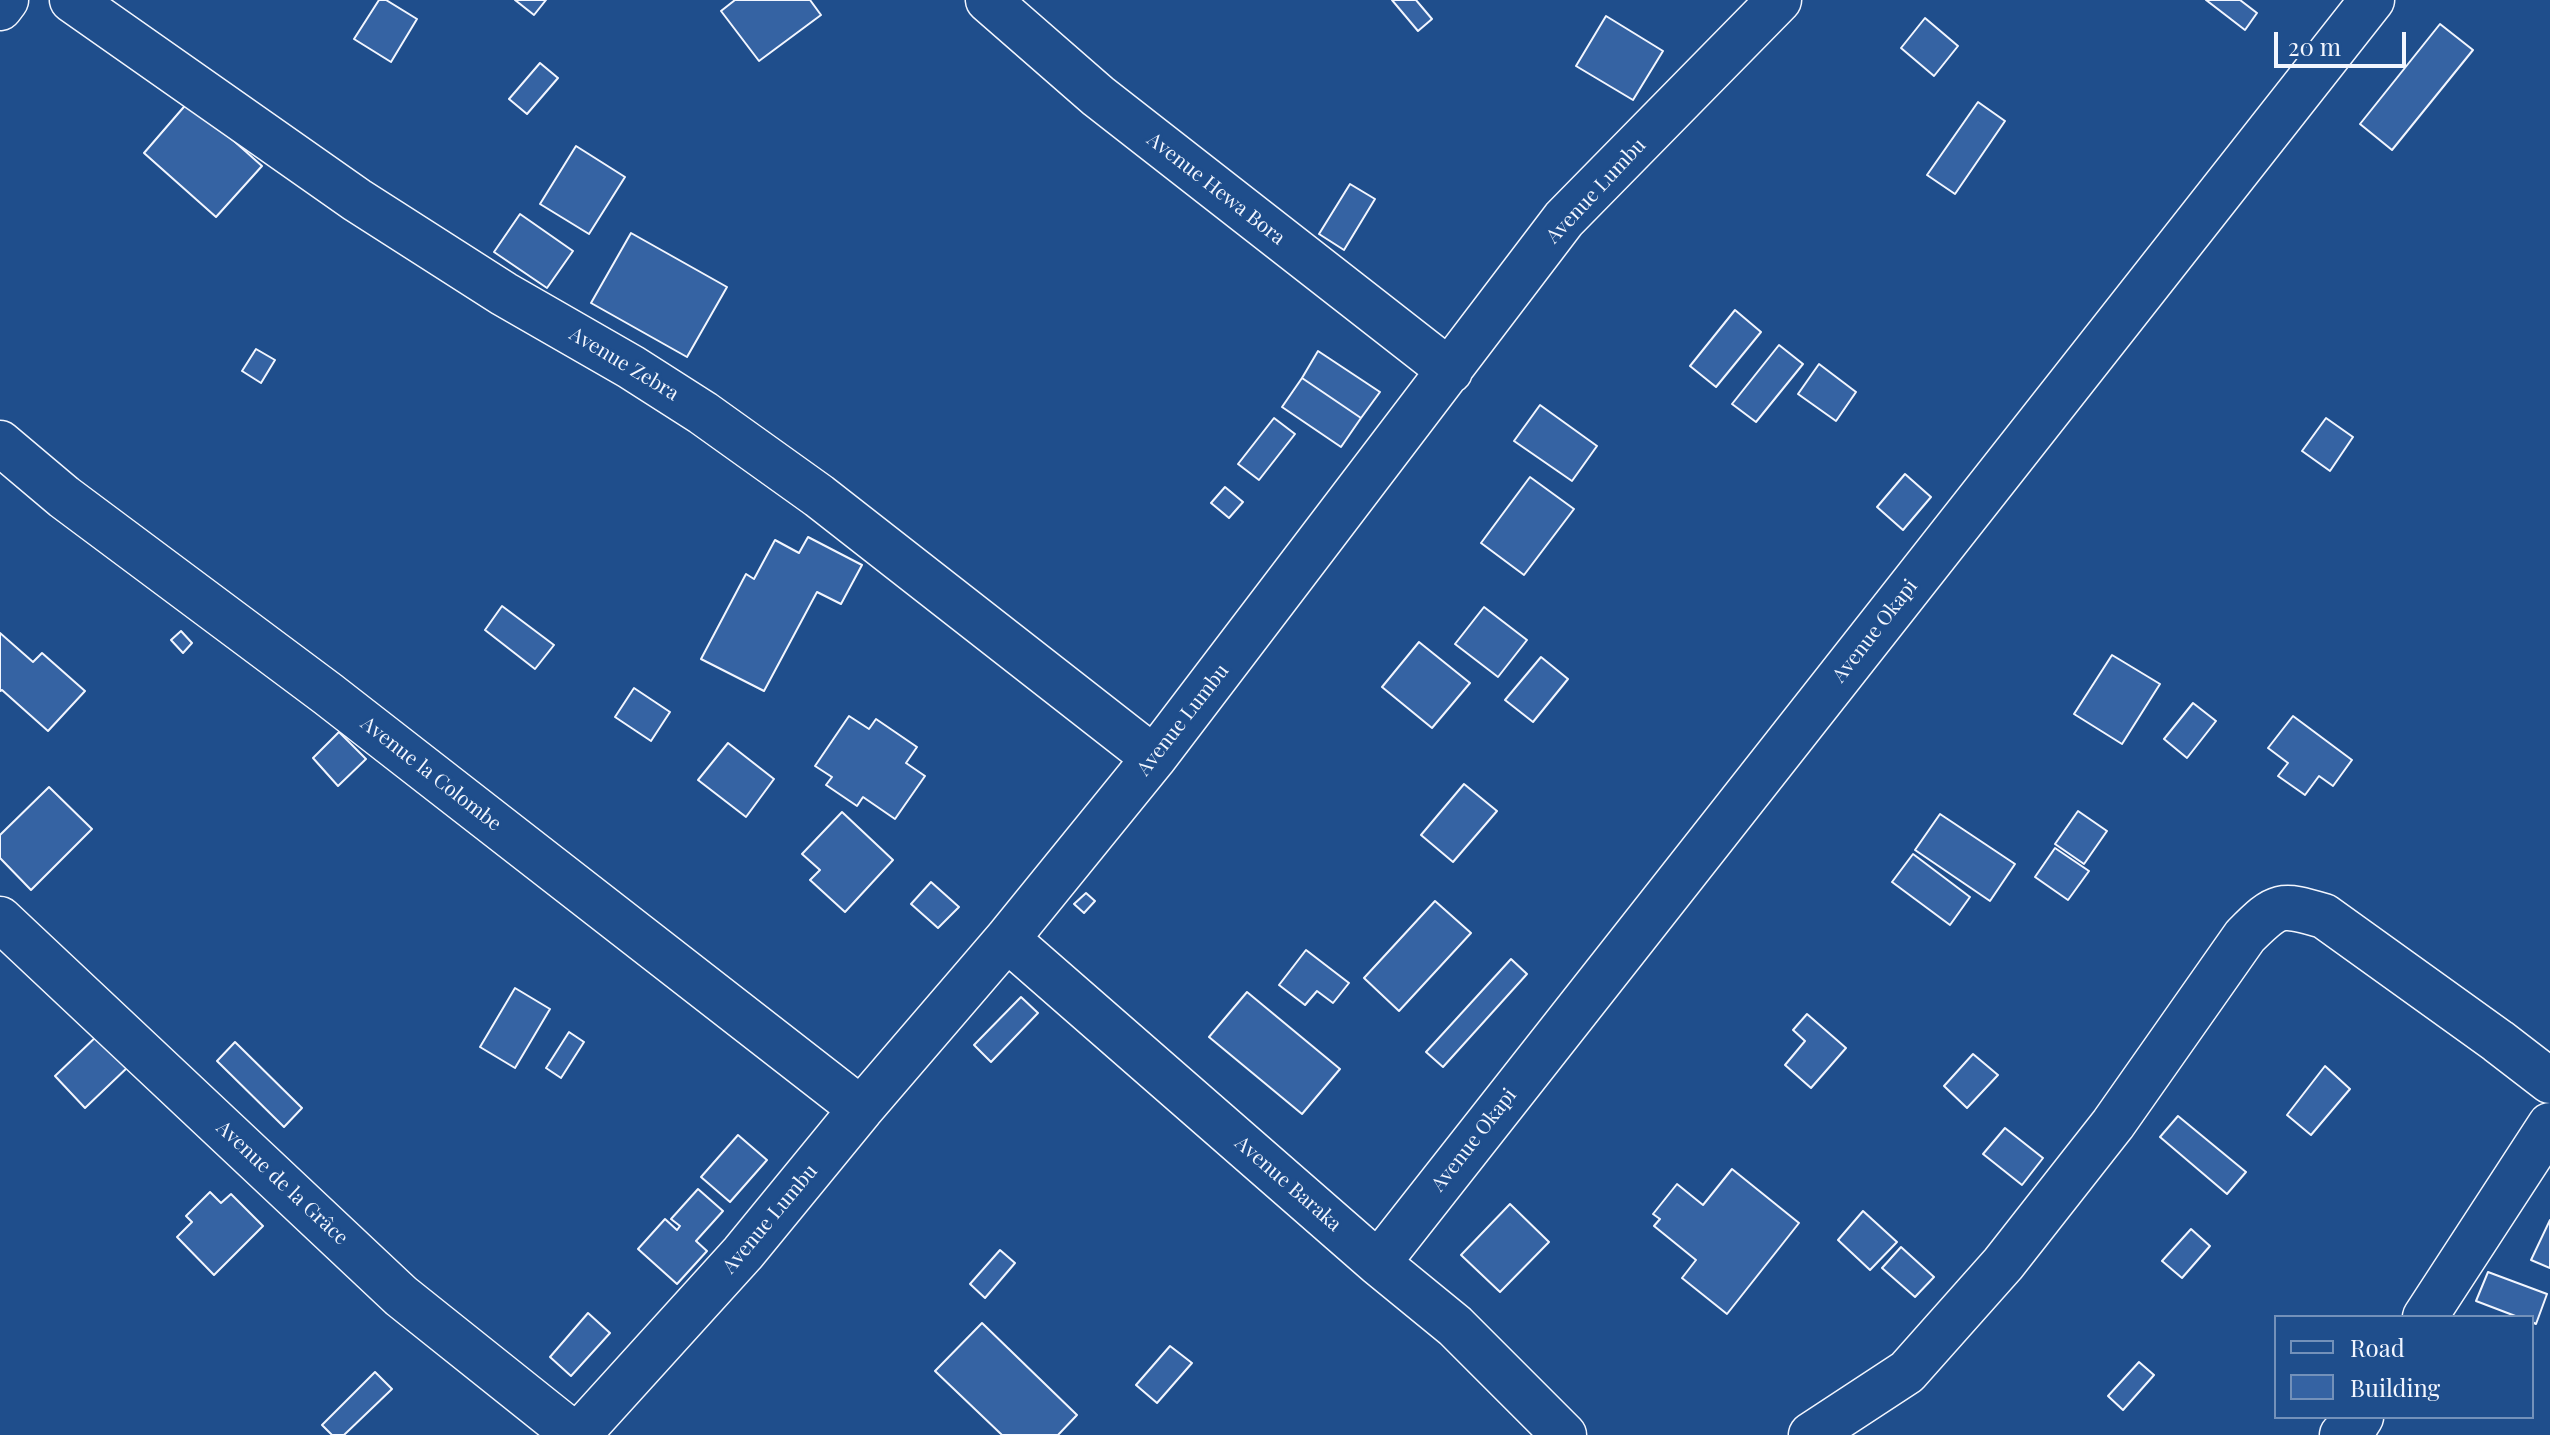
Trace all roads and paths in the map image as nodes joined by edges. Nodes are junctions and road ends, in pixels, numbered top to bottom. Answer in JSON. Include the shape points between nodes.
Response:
{"nodes":[{"id":1,"x":6,"y":0,"type":"edge"},
{"id":2,"x":72,"y":0,"type":"edge"},
{"id":3,"x":988,"y":0,"type":"edge"},
{"id":4,"x":1779,"y":0,"type":"edge"},
{"id":5,"x":2372,"y":0,"type":"edge"},
{"id":6,"x":0,"y":8,"type":"edge"},
{"id":7,"x":1450,"y":371,"type":"junction"},
{"id":8,"x":0,"y":443,"type":"edge"},
{"id":9,"x":1154,"y":758,"type":"junction"},
{"id":10,"x":0,"y":919,"type":"edge"},
{"id":11,"x":1007,"y":939,"type":"junction"},
{"id":12,"x":2550,"y":1081,"type":"edge"},
{"id":13,"x":861,"y":1109,"type":"junction"},
{"id":14,"x":2550,"y":1125,"type":"edge"},
{"id":15,"x":1378,"y":1263,"type":"junction"},
{"id":16,"x":2426,"y":1315,"type":"edge"},
{"id":17,"x":2360,"y":1419,"type":"edge"},
{"id":18,"x":576,"y":1435,"type":"edge"},
{"id":19,"x":1564,"y":1435,"type":"edge"},
{"id":20,"x":1811,"y":1435,"type":"edge"},
{"id":21,"x":2342,"y":1435,"type":"edge"}],
"edges":[{"from":1,"to":6,"type":"street"},
{"from":2,"to":9,"type":"street","name":"Avenue Zebra","via":[[357,200],[703,413],[819,496]]},
{"from":3,"to":7,"type":"street","name":"Avenue Hewa Bora","via":[[1098,96]]},
{"from":4,"to":7,"type":"street","name":"Avenue Lumbu","via":[[1564,219]]},
{"from":5,"to":15,"type":"street","name":"Avenue Okapi"},
{"from":7,"to":9,"type":"street","name":"Avenue Lumbu"},
{"from":8,"to":13,"type":"street","name":"Avenue la Colombe"},
{"from":9,"to":11,"type":"street","name":"Avenue Lumbu"},
{"from":10,"to":18,"type":"street","name":"Avenue de la Grâce","via":[[401,1296]]},
{"from":11,"to":13,"type":"street","name":"Avenue Lumbu"},
{"from":11,"to":15,"type":"street","name":"Avenue Baraka"},
{"from":12,"to":20,"type":"street","via":[[2324,916],[2293,907],[2270,911],[2245,936],[2113,1124],[2003,1264],[1907,1372]]},
{"from":13,"to":18,"type":"street","name":"Avenue Lumbu","via":[[743,1253]]},
{"from":14,"to":16,"type":"street"},
{"from":15,"to":19,"type":"street","name":"Avenue Baraka","via":[[1455,1326]]},
{"from":17,"to":21,"type":"street"}]}
